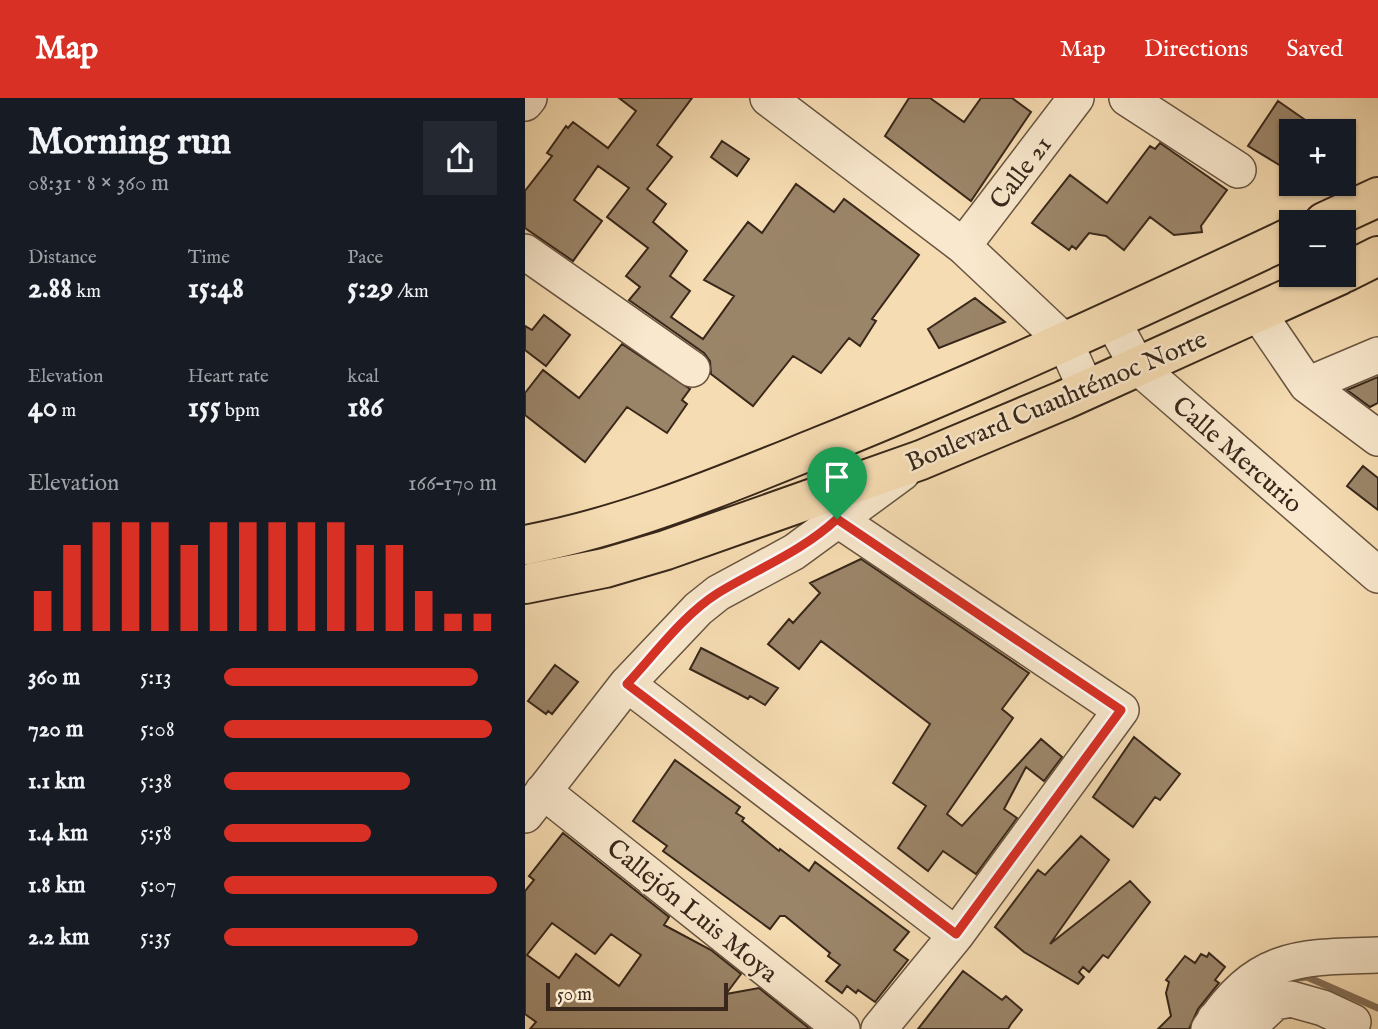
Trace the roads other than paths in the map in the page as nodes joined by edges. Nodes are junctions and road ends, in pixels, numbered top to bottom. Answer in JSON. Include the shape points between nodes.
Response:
{"nodes":[{"id":1,"x":529,"y":98,"type":"edge"},
{"id":2,"x":768,"y":98,"type":"edge"},
{"id":3,"x":1076,"y":98,"type":"edge"},
{"id":4,"x":1127,"y":98,"type":"edge"},
{"id":5,"x":525,"y":103,"type":"edge"},
{"id":6,"x":1238,"y":170,"type":"dead end"},
{"id":7,"x":1378,"y":197,"type":"edge"},
{"id":8,"x":1350,"y":210,"type":"edge"},
{"id":9,"x":1279,"y":243,"type":"edge"},
{"id":10,"x":963,"y":246,"type":"junction"},
{"id":11,"x":525,"y":252,"type":"edge"},
{"id":12,"x":1378,"y":256,"type":"edge"},
{"id":13,"x":1356,"y":267,"type":"edge"},
{"id":14,"x":1314,"y":287,"type":"edge"},
{"id":15,"x":1258,"y":313,"type":"junction"},
{"id":16,"x":1112,"y":320,"type":"junction"},
{"id":17,"x":1065,"y":342,"type":"junction"},
{"id":18,"x":1378,"y":355,"type":"edge"},
{"id":19,"x":1137,"y":366,"type":"junction"},
{"id":20,"x":692,"y":369,"type":"dead end"},
{"id":21,"x":1307,"y":385,"type":"junction"},
{"id":22,"x":1086,"y":389,"type":"junction"},
{"id":23,"x":1378,"y":438,"type":"edge"},
{"id":24,"x":921,"y":460,"type":"junction"},
{"id":25,"x":837,"y":519,"type":"junction"},
{"id":26,"x":525,"y":545,"type":"edge"},
{"id":27,"x":1378,"y":575,"type":"edge"},
{"id":28,"x":525,"y":584,"type":"edge"},
{"id":29,"x":627,"y":684,"type":"junction"},
{"id":30,"x":534,"y":803,"type":"edge"},
{"id":31,"x":956,"y":934,"type":"junction"},
{"id":32,"x":1378,"y":955,"type":"edge"},
{"id":33,"x":1229,"y":1021,"type":"edge"},
{"id":34,"x":1353,"y":1022,"type":"dead end"},
{"id":35,"x":842,"y":1029,"type":"edge"},
{"id":36,"x":879,"y":1029,"type":"edge"}],
"edges":[{"from":1,"to":5,"type":"street"},
{"from":2,"to":10,"type":"street"},
{"from":3,"to":10,"type":"street","name":"Calle 21"},
{"from":4,"to":6,"type":"street"},
{"from":7,"to":8,"type":"main road"},
{"from":9,"to":16,"type":"main road","name":"Boulevard Cuauhtémoc Norte"},
{"from":10,"to":17,"type":"street"},
{"from":11,"to":20,"type":"street"},
{"from":12,"to":13,"type":"main road","name":"Boulevard Cuauhtémoc Norte"},
{"from":14,"to":15,"type":"main road","name":"Boulevard Cuauhtémoc Norte"},
{"from":15,"to":19,"type":"main road","name":"Boulevard Cuauhtémoc Norte"},
{"from":15,"to":21,"type":"street"},
{"from":16,"to":17,"type":"main road","name":"Boulevard Cuauhtémoc Norte"},
{"from":16,"to":19,"type":"street","name":"Calle Mercurio"},
{"from":17,"to":22,"type":"street"},
{"from":17,"to":26,"type":"main road","name":"Boulevard Cuauhtémoc Norte","via":[[668,507],[586,533]]},
{"from":18,"to":21,"type":"street"},
{"from":19,"to":22,"type":"main road","name":"Boulevard Cuauhtémoc Norte"},
{"from":19,"to":27,"type":"street","name":"Calle Mercurio"},
{"from":21,"to":23,"type":"street"},
{"from":22,"to":24,"type":"main road","name":"Boulevard Cuauhtémoc Norte"},
{"from":24,"to":25,"type":"street"},
{"from":24,"to":28,"type":"main road","name":"Boulevard Cuauhtémoc Norte","via":[[666,550]]},
{"from":25,"to":29,"type":"street","via":[[795,552],[718,593]]},
{"from":25,"to":31,"type":"street","via":[[1121,710]]},
{"from":29,"to":30,"type":"street"},
{"from":29,"to":31,"type":"street"},
{"from":30,"to":35,"type":"street","name":"Callejón Luis Moya"},
{"from":31,"to":36,"type":"street"},
{"from":32,"to":33,"type":"street","via":[[1324,956],[1270,969],[1236,991]]},
{"from":33,"to":34,"type":"street","via":[[1291,999]]}]}
